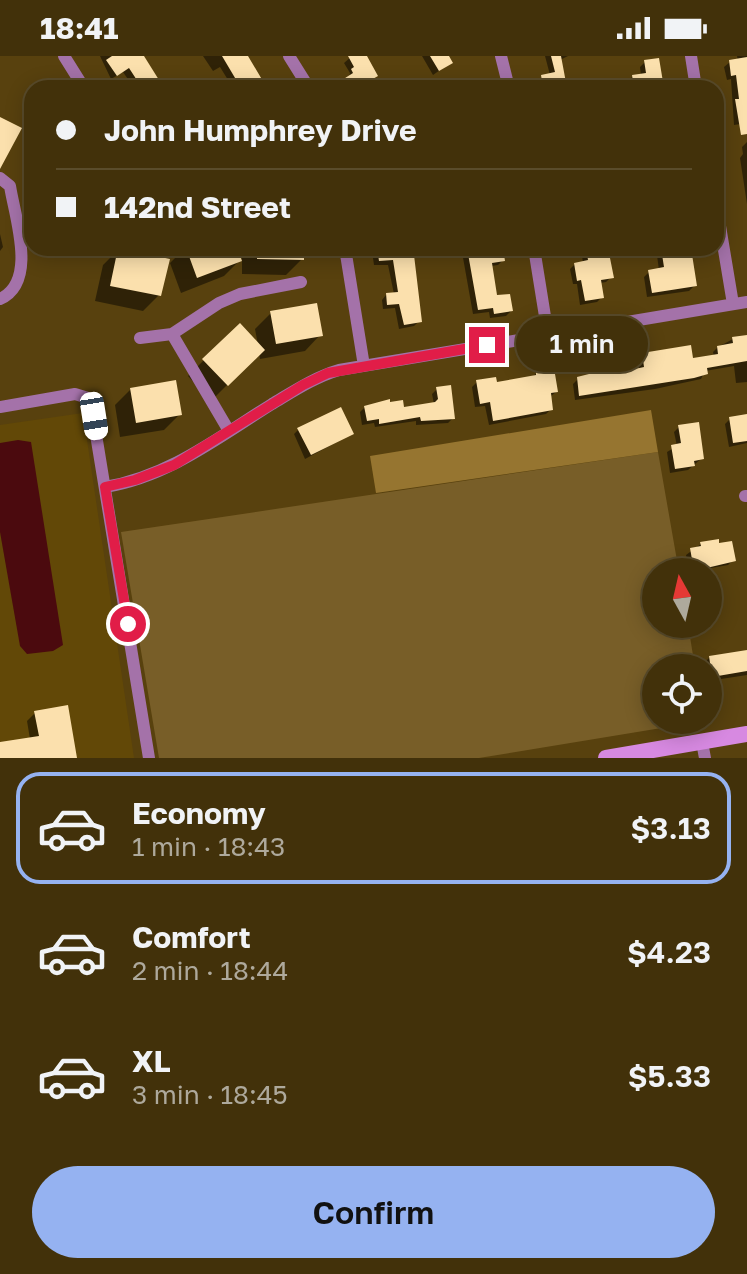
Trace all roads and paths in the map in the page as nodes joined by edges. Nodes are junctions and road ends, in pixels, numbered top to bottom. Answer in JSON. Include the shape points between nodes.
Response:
{"nodes":[{"id":1,"x":64,"y":56,"type":"edge"},
{"id":2,"x":289,"y":56,"type":"edge"},
{"id":3,"x":501,"y":56,"type":"edge"},
{"id":4,"x":691,"y":56,"type":"edge"},
{"id":5,"x":79,"y":80,"type":"edge"},
{"id":6,"x":304,"y":80,"type":"edge"},
{"id":7,"x":507,"y":80,"type":"edge"},
{"id":8,"x":695,"y":80,"type":"edge"},
{"id":9,"x":0,"y":178,"type":"edge"},
{"id":10,"x":724,"y":236,"type":"edge"},
{"id":11,"x":346,"y":256,"type":"edge"},
{"id":12,"x":535,"y":256,"type":"edge"},
{"id":13,"x":301,"y":282,"type":"dead end"},
{"id":14,"x":0,"y":299,"type":"edge"},
{"id":15,"x":740,"y":303,"type":"edge"},
{"id":16,"x":172,"y":334,"type":"junction"},
{"id":17,"x":548,"y":335,"type":"junction"},
{"id":18,"x":140,"y":338,"type":"dead end"},
{"id":19,"x":364,"y":366,"type":"junction"},
{"id":20,"x":0,"y":407,"type":"edge"},
{"id":21,"x":229,"y":431,"type":"junction"},
{"id":22,"x":105,"y":487,"type":"junction"},
{"id":23,"x":747,"y":734,"type":"edge"},
{"id":24,"x":704,"y":750,"type":"edge"},
{"id":25,"x":149,"y":758,"type":"edge"},
{"id":26,"x":606,"y":758,"type":"edge"}],
"edges":[{"from":1,"to":5,"type":"street"},
{"from":2,"to":6,"type":"street"},
{"from":3,"to":7,"type":"street"},
{"from":4,"to":8,"type":"street"},
{"from":9,"to":14,"type":"street","via":[[10,186],[23,266],[17,284]]},
{"from":10,"to":15,"type":"street"},
{"from":11,"to":19,"type":"street"},
{"from":12,"to":17,"type":"street"},
{"from":13,"to":16,"type":"street","via":[[240,294]]},
{"from":15,"to":17,"type":"street"},
{"from":16,"to":18,"type":"street"},
{"from":16,"to":21,"type":"street"},
{"from":17,"to":19,"type":"street"},
{"from":19,"to":21,"type":"street","via":[[316,378]]},
{"from":20,"to":22,"type":"street","via":[[75,394],[88,398]]},
{"from":21,"to":22,"type":"street","via":[[174,465]]},
{"from":22,"to":25,"type":"street"},
{"from":23,"to":24,"type":"main road"},
{"from":24,"to":26,"type":"main road"}]}
